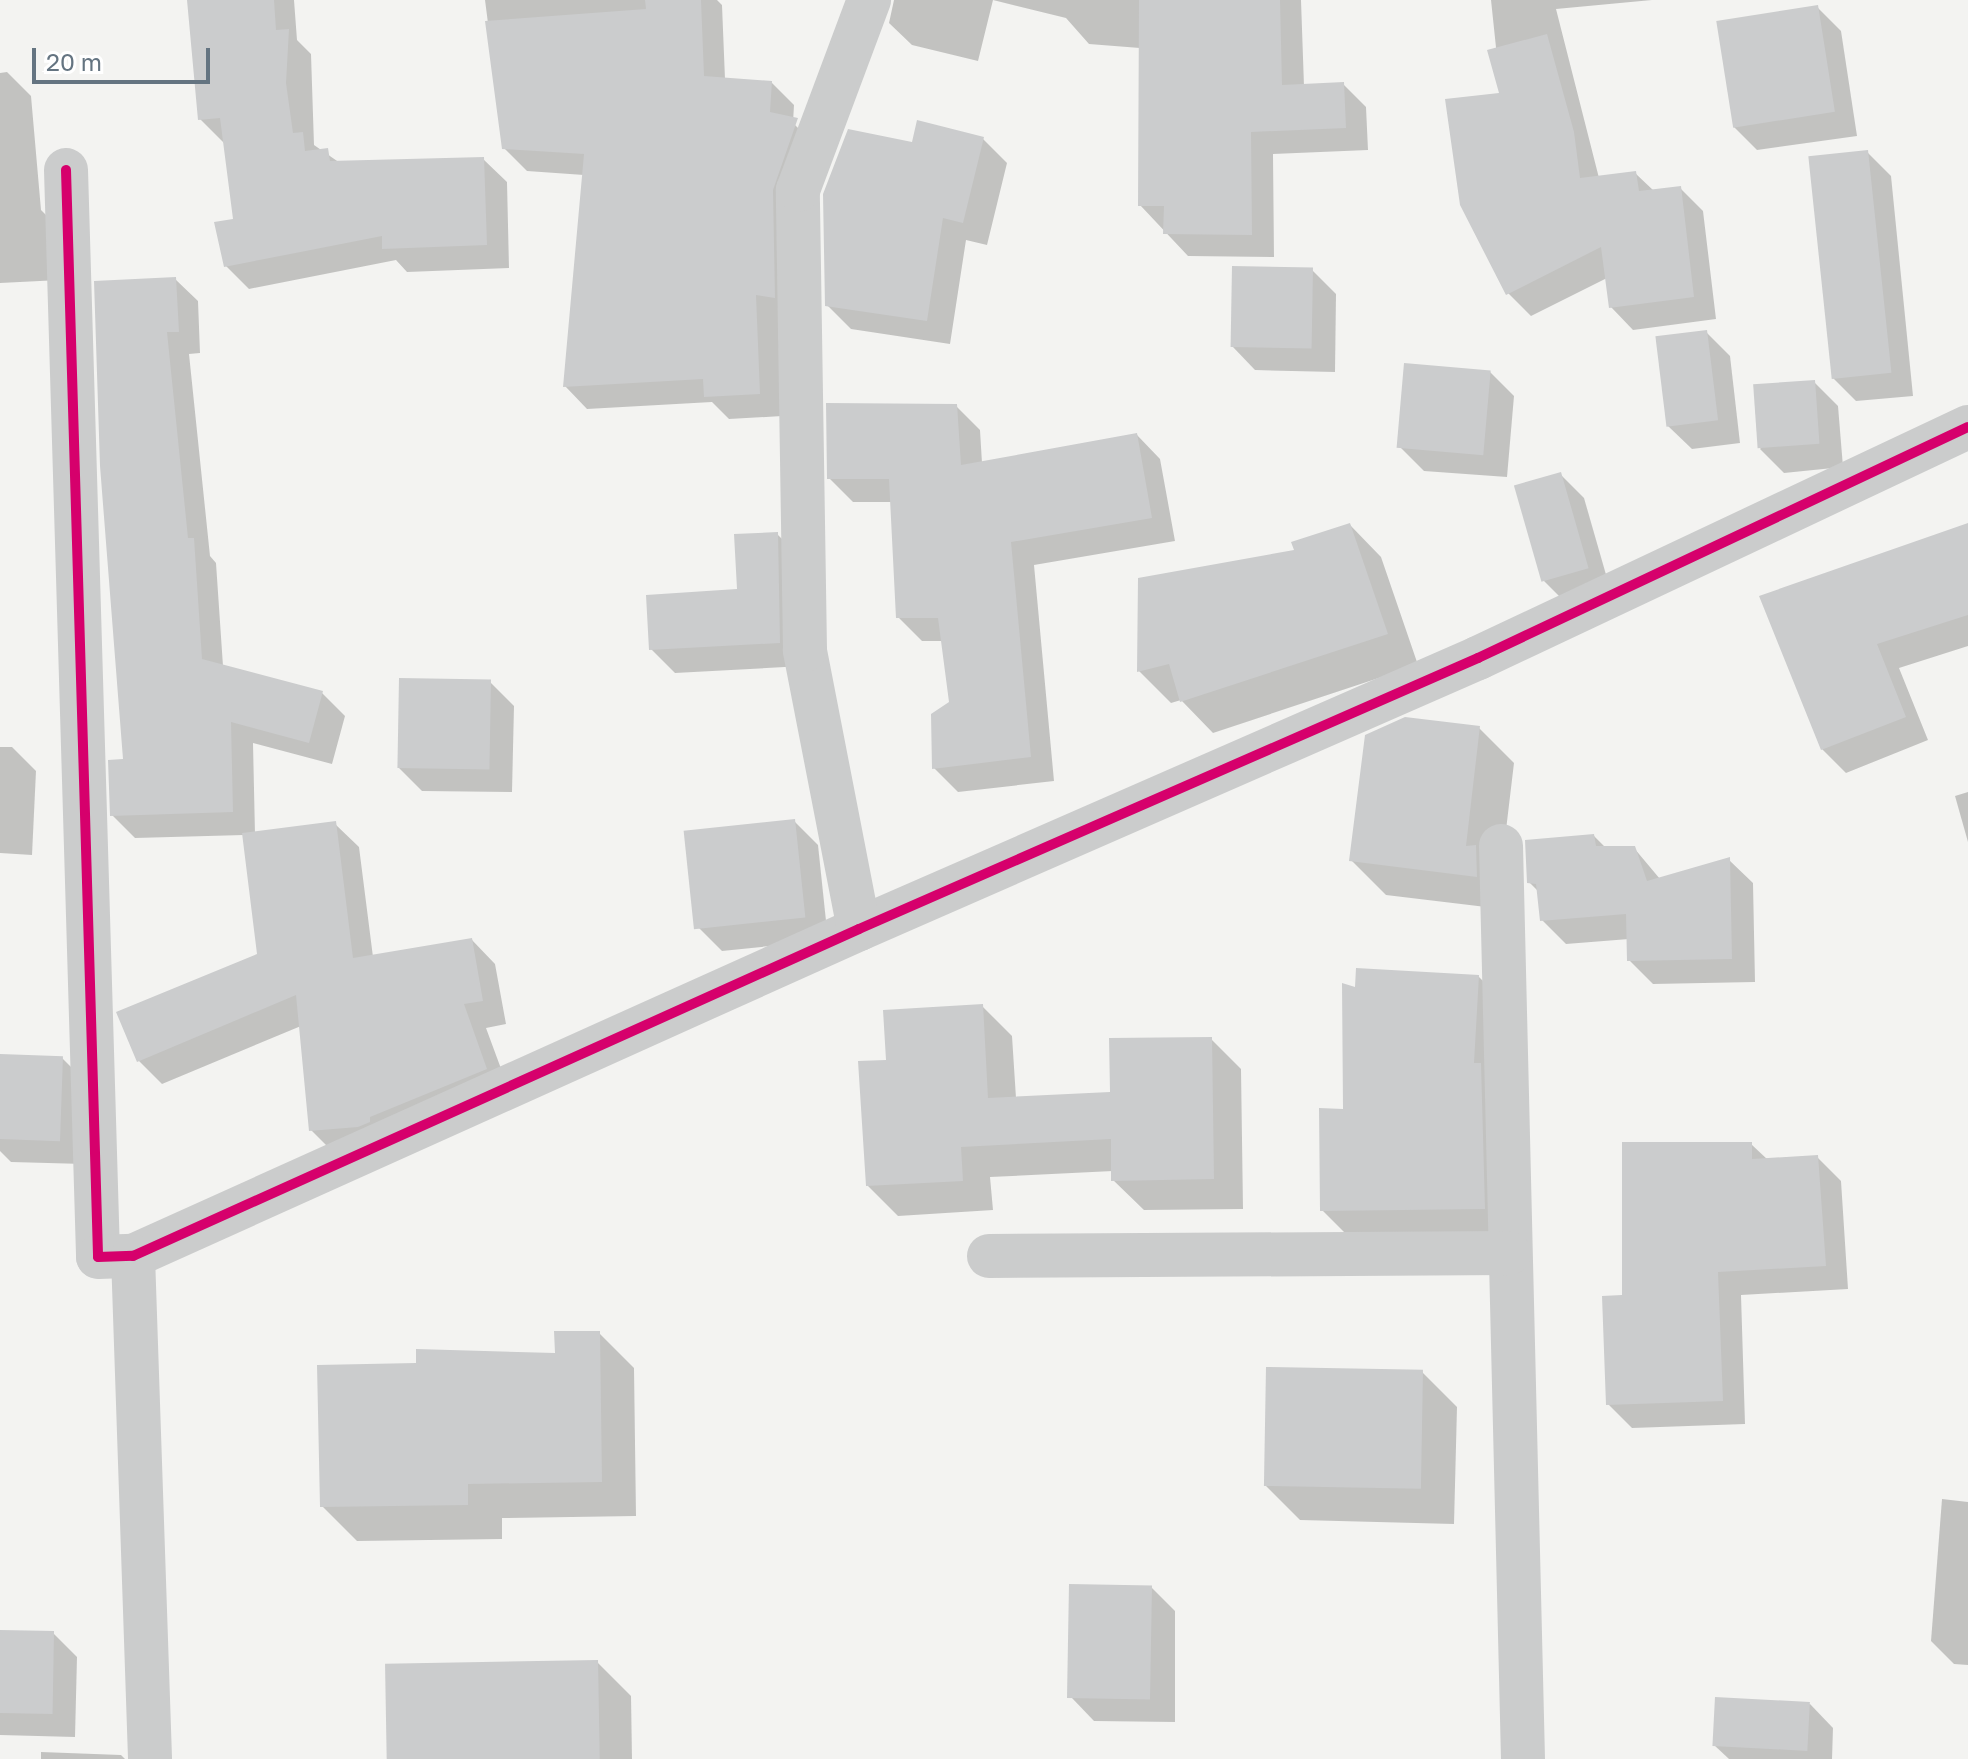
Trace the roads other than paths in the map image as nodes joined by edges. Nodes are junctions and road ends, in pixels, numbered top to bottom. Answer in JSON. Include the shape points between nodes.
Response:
{"nodes":[{"id":1,"x":869,"y":0,"type":"edge"},
{"id":2,"x":66,"y":170,"type":"dead end"},
{"id":3,"x":1968,"y":427,"type":"edge"},
{"id":4,"x":1501,"y":846,"type":"dead end"},
{"id":5,"x":859,"y":929,"type":"junction"},
{"id":6,"x":1509,"y":1253,"type":"junction"},
{"id":7,"x":133,"y":1256,"type":"junction"},
{"id":8,"x":989,"y":1256,"type":"dead end"},
{"id":9,"x":150,"y":1759,"type":"edge"},
{"id":10,"x":1523,"y":1759,"type":"edge"}],
"edges":[{"from":1,"to":5,"type":"street","via":[[798,190],[805,650]]},
{"from":2,"to":7,"type":"street","via":[[98,1257]]},
{"from":3,"to":5,"type":"street","via":[[1478,658]]},
{"from":4,"to":6,"type":"street"},
{"from":5,"to":7,"type":"street"},
{"from":6,"to":8,"type":"street"},
{"from":6,"to":10,"type":"street"},
{"from":7,"to":9,"type":"street"}]}
